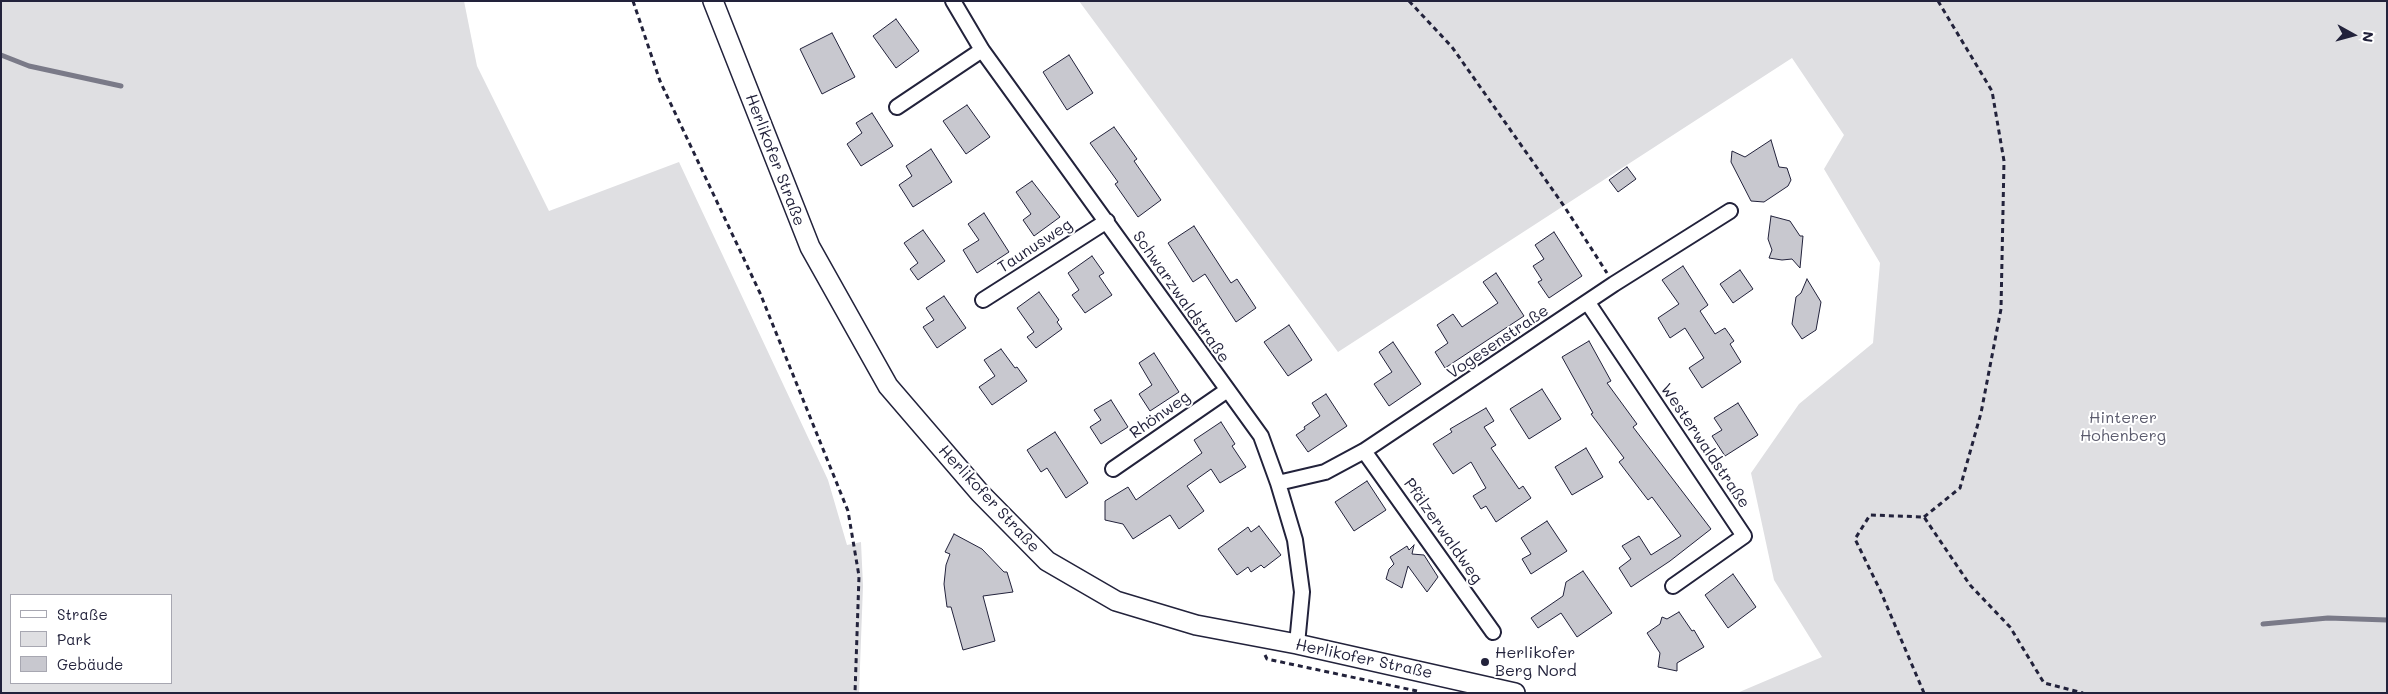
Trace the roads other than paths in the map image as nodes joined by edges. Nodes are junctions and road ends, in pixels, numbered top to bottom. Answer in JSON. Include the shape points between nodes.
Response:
{"nodes":[{"id":1,"x":713,"y":1,"type":"edge"},
{"id":2,"x":953,"y":1,"type":"edge"},
{"id":3,"x":982,"y":50,"type":"junction"},
{"id":4,"x":897,"y":107,"type":"dead end"},
{"id":5,"x":1730,"y":211,"type":"dead end"},
{"id":6,"x":1106,"y":221,"type":"junction"},
{"id":7,"x":983,"y":300,"type":"dead end"},
{"id":8,"x":1588,"y":303,"type":"junction"},
{"id":9,"x":1226,"y":391,"type":"junction"},
{"id":10,"x":1364,"y":451,"type":"junction"},
{"id":11,"x":1113,"y":469,"type":"dead end"},
{"id":12,"x":1278,"y":483,"type":"junction"},
{"id":13,"x":1673,"y":586,"type":"dead end"},
{"id":14,"x":1493,"y":632,"type":"dead end"},
{"id":15,"x":1297,"y":644,"type":"junction"},
{"id":16,"x":1516,"y":693,"type":"edge"}],
"edges":[{"from":1,"to":15,"type":"main road","name":"Herlikofer Straße","via":[[810,247],[888,386],[980,493],[1047,561],[1116,601],[1196,625]]},
{"from":2,"to":3,"type":"street","name":"Schwarzwaldstraße"},
{"from":3,"to":4,"type":"street"},
{"from":3,"to":6,"type":"street","name":"Schwarzwaldstraße"},
{"from":5,"to":8,"type":"street","name":"Vogesenstraße"},
{"from":6,"to":7,"type":"street","name":"Taunusweg"},
{"from":6,"to":9,"type":"street","name":"Schwarzwaldstraße"},
{"from":8,"to":10,"type":"street","name":"Vogesenstraße"},
{"from":8,"to":13,"type":"street","name":"Westerwaldstraße","via":[[1744,536]]},
{"from":9,"to":11,"type":"street","name":"Rhönweg"},
{"from":9,"to":12,"type":"street","name":"Schwarzwaldstraße","via":[[1261,436]]},
{"from":10,"to":12,"type":"street","name":"Vogesenstraße","via":[[1325,472]]},
{"from":10,"to":14,"type":"street","name":"Pfälzerwaldweg"},
{"from":12,"to":15,"type":"street","name":"Schwarzwaldstraße","via":[[1294,540],[1302,592]]},
{"from":15,"to":16,"type":"main road","name":"Herlikofer Straße"}]}
